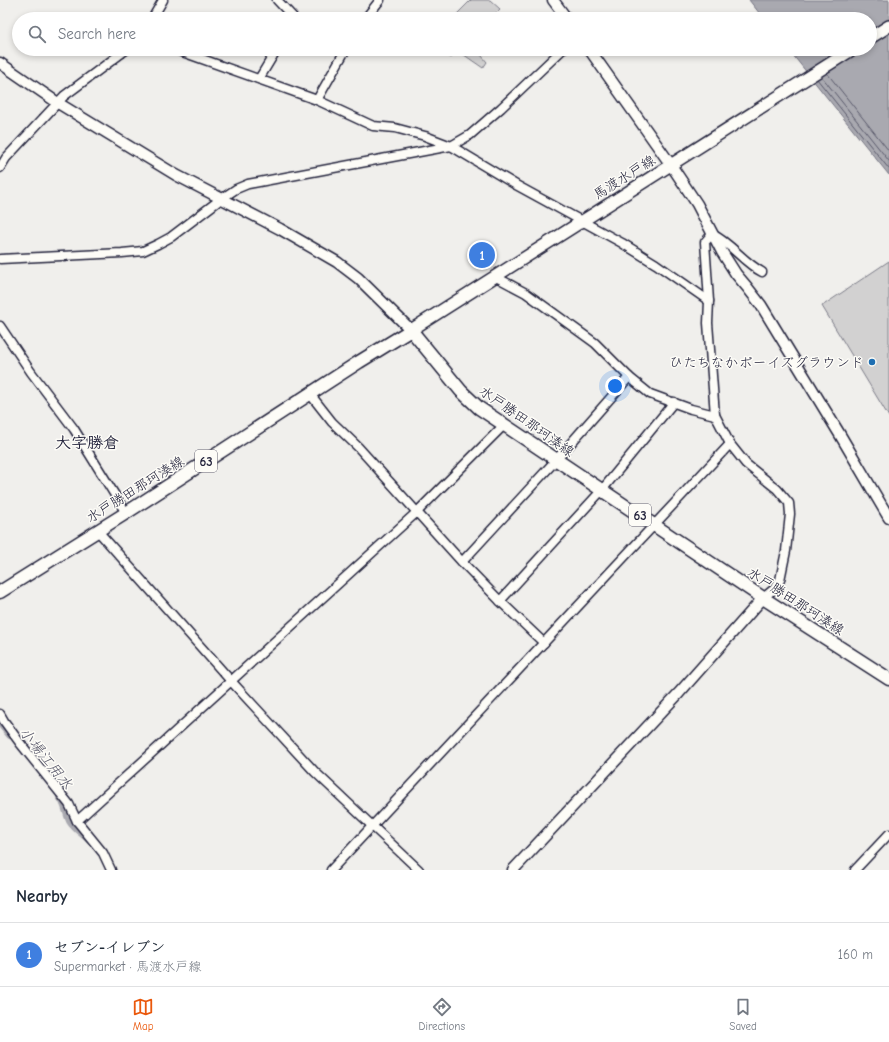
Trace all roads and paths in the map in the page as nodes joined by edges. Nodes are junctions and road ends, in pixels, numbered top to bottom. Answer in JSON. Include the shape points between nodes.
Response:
{"nodes":[{"id":1,"x":163,"y":0,"type":"edge"},
{"id":2,"x":277,"y":0,"type":"edge"},
{"id":3,"x":380,"y":0,"type":"edge"},
{"id":4,"x":553,"y":0,"type":"edge"},
{"id":5,"x":156,"y":12,"type":"edge"},
{"id":6,"x":288,"y":12,"type":"edge"},
{"id":7,"x":371,"y":12,"type":"edge"},
{"id":8,"x":562,"y":12,"type":"edge"},
{"id":9,"x":889,"y":26,"type":"edge"},
{"id":10,"x":877,"y":34,"type":"edge"},
{"id":11,"x":118,"y":56,"type":"edge"},
{"id":12,"x":194,"y":56,"type":"edge"},
{"id":13,"x":273,"y":56,"type":"edge"},
{"id":14,"x":342,"y":56,"type":"edge"},
{"id":15,"x":556,"y":56,"type":"edge"},
{"id":16,"x":594,"y":56,"type":"edge"},
{"id":17,"x":841,"y":56,"type":"edge"},
{"id":18,"x":0,"y":63,"type":"edge"},
{"id":19,"x":259,"y":79,"type":"junction"},
{"id":20,"x":317,"y":100,"type":"junction"},
{"id":21,"x":58,"y":103,"type":"junction"},
{"id":22,"x":451,"y":146,"type":"junction"},
{"id":23,"x":672,"y":165,"type":"junction"},
{"id":24,"x":0,"y":168,"type":"edge"},
{"id":25,"x":221,"y":199,"type":"junction"},
{"id":26,"x":582,"y":221,"type":"junction"},
{"id":27,"x":712,"y":234,"type":"junction"},
{"id":28,"x":0,"y":259,"type":"edge"},
{"id":29,"x":762,"y":272,"type":"dead end"},
{"id":30,"x":496,"y":277,"type":"junction"},
{"id":31,"x":709,"y":301,"type":"junction"},
{"id":32,"x":0,"y":326,"type":"edge"},
{"id":33,"x":411,"y":330,"type":"junction"},
{"id":34,"x":630,"y":377,"type":"junction"},
{"id":35,"x":310,"y":394,"type":"junction"},
{"id":36,"x":674,"y":402,"type":"junction"},
{"id":37,"x":715,"y":415,"type":"junction"},
{"id":38,"x":504,"y":425,"type":"junction"},
{"id":39,"x":730,"y":444,"type":"junction"},
{"id":40,"x":556,"y":460,"type":"junction"},
{"id":41,"x":602,"y":490,"type":"junction"},
{"id":42,"x":417,"y":512,"type":"junction"},
{"id":43,"x":126,"y":513,"type":"junction"},
{"id":44,"x":889,"y":518,"type":"edge"},
{"id":45,"x":655,"y":525,"type":"junction"},
{"id":46,"x":97,"y":530,"type":"junction"},
{"id":47,"x":462,"y":562,"type":"junction"},
{"id":48,"x":0,"y":592,"type":"edge"},
{"id":49,"x":763,"y":598,"type":"junction"},
{"id":50,"x":500,"y":602,"type":"junction"},
{"id":51,"x":544,"y":643,"type":"junction"},
{"id":52,"x":889,"y":679,"type":"edge"},
{"id":53,"x":231,"y":681,"type":"junction"},
{"id":54,"x":0,"y":714,"type":"edge"},
{"id":55,"x":77,"y":820,"type":"junction"},
{"id":56,"x":372,"y":826,"type":"junction"},
{"id":57,"x":889,"y":834,"type":"edge"},
{"id":58,"x":111,"y":870,"type":"edge"},
{"id":59,"x":331,"y":870,"type":"edge"},
{"id":60,"x":419,"y":870,"type":"edge"},
{"id":61,"x":513,"y":870,"type":"edge"},
{"id":62,"x":855,"y":870,"type":"edge"}],
"edges":[{"from":1,"to":5,"type":"street"},
{"from":2,"to":6,"type":"street"},
{"from":3,"to":7,"type":"street"},
{"from":4,"to":8,"type":"street"},
{"from":9,"to":10,"type":"main road"},
{"from":11,"to":21,"type":"street"},
{"from":12,"to":19,"type":"street"},
{"from":13,"to":19,"type":"street"},
{"from":14,"to":20,"type":"street"},
{"from":15,"to":22,"type":"street","via":[[470,135]]},
{"from":16,"to":23,"type":"street"},
{"from":17,"to":23,"type":"main road","name":"馬渡水戸線"},
{"from":18,"to":21,"type":"street"},
{"from":19,"to":20,"type":"street"},
{"from":20,"to":22,"type":"street","via":[[373,126],[395,128]]},
{"from":21,"to":24,"type":"street","via":[[6,158]]},
{"from":21,"to":25,"type":"street","via":[[176,175]]},
{"from":22,"to":25,"type":"street","via":[[248,184]]},
{"from":22,"to":26,"type":"street","via":[[516,186]]},
{"from":23,"to":26,"type":"main road","name":"馬渡水戸線"},
{"from":23,"to":27,"type":"street","via":[[697,204]]},
{"from":25,"to":28,"type":"street","via":[[170,237],[143,251]]},
{"from":25,"to":33,"type":"street","via":[[337,262],[358,278]]},
{"from":26,"to":30,"type":"main road","name":"馬渡水戸線"},
{"from":26,"to":31,"type":"street","via":[[656,264]]},
{"from":27,"to":29,"type":"street","via":[[724,240]]},
{"from":27,"to":31,"type":"street","via":[[705,242]]},
{"from":27,"to":44,"type":"street","via":[[736,274],[761,305]]},
{"from":30,"to":33,"type":"main road","name":"馬渡水戸線"},
{"from":30,"to":34,"type":"street","via":[[526,293],[595,343]]},
{"from":31,"to":37,"type":"street","via":[[708,322]]},
{"from":32,"to":43,"type":"street","via":[[74,429]]},
{"from":33,"to":35,"type":"main road","name":"水戸勝田那珂湊線","number":"63"},
{"from":33,"to":38,"type":"main road","name":"水戸勝田那珂湊線","number":"63","via":[[468,398]]},
{"from":34,"to":36,"type":"street","via":[[650,394]]},
{"from":34,"to":40,"type":"street"},
{"from":35,"to":42,"type":"street","via":[[332,422]]},
{"from":35,"to":43,"type":"main road","name":"水戸勝田那珂湊線","number":"63"},
{"from":36,"to":37,"type":"street"},
{"from":36,"to":41,"type":"street"},
{"from":37,"to":39,"type":"street"},
{"from":38,"to":40,"type":"main road","name":"水戸勝田那珂湊線","number":"63"},
{"from":38,"to":42,"type":"street"},
{"from":39,"to":45,"type":"street"},
{"from":39,"to":49,"type":"street","via":[[746,464],[777,489],[789,503],[789,529],[780,580]]},
{"from":40,"to":41,"type":"main road","name":"水戸勝田那珂湊線","number":"63"},
{"from":40,"to":47,"type":"street"},
{"from":41,"to":45,"type":"main road","name":"水戸勝田那珂湊線","number":"63"},
{"from":41,"to":50,"type":"street"},
{"from":42,"to":47,"type":"street"},
{"from":42,"to":53,"type":"street"},
{"from":43,"to":46,"type":"main road","name":"水戸勝田那珂湊線","number":"63"},
{"from":45,"to":49,"type":"main road","name":"水戸勝田那珂湊線","number":"63"},
{"from":45,"to":51,"type":"street"},
{"from":46,"to":48,"type":"main road","name":"水戸勝田那珂湊線","number":"63"},
{"from":46,"to":53,"type":"street"},
{"from":47,"to":50,"type":"street"},
{"from":49,"to":52,"type":"main road","name":"水戸勝田那珂湊線","number":"63"},
{"from":49,"to":61,"type":"street","via":[[679,693]]},
{"from":50,"to":51,"type":"street"},
{"from":51,"to":56,"type":"street"},
{"from":53,"to":55,"type":"street"},
{"from":53,"to":56,"type":"street","via":[[315,772]]},
{"from":54,"to":55,"type":"street","via":[[69,804]]},
{"from":55,"to":58,"type":"street","via":[[103,853]]},
{"from":56,"to":59,"type":"street"},
{"from":56,"to":60,"type":"street"},
{"from":57,"to":62,"type":"street"}]}
